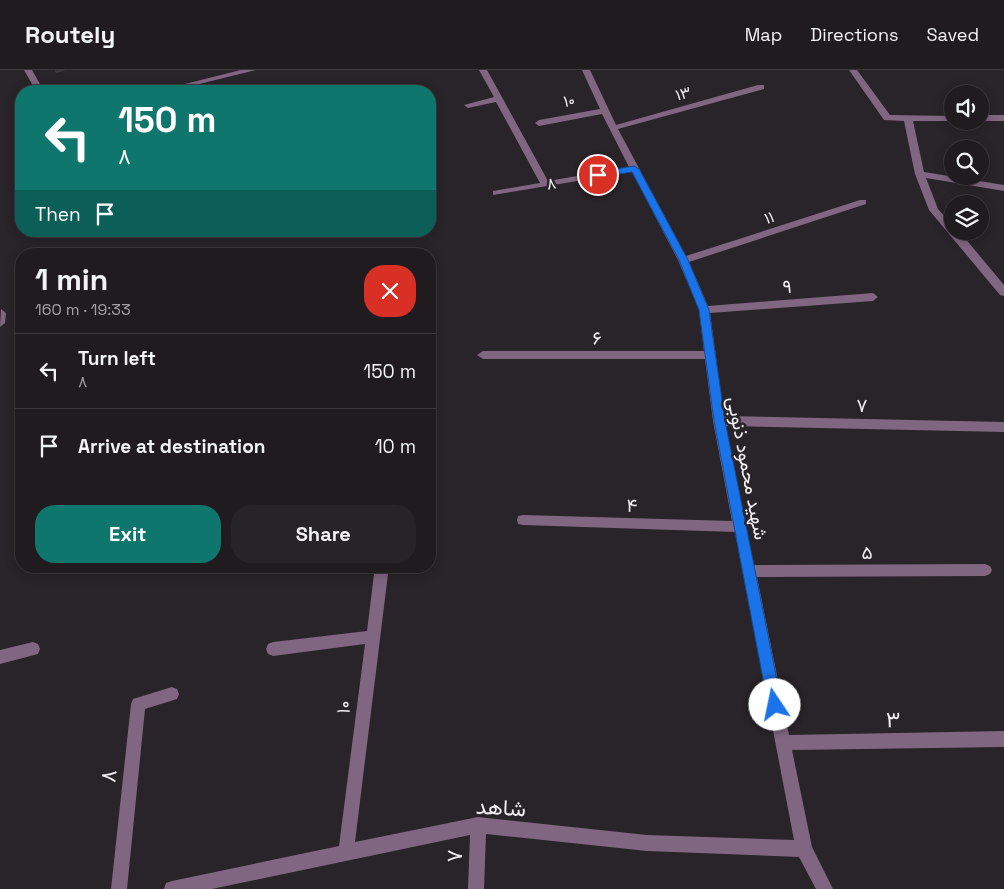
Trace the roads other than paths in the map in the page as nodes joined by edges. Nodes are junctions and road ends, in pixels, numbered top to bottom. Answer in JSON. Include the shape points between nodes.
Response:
{"nodes":[{"id":1,"x":28,"y":70,"type":"edge"},
{"id":2,"x":252,"y":70,"type":"edge"},
{"id":3,"x":483,"y":70,"type":"edge"},
{"id":4,"x":586,"y":70,"type":"edge"},
{"id":5,"x":853,"y":70,"type":"edge"},
{"id":6,"x":37,"y":85,"type":"edge"},
{"id":7,"x":187,"y":85,"type":"edge"},
{"id":8,"x":761,"y":87,"type":"dead end"},
{"id":9,"x":499,"y":100,"type":"junction"},
{"id":10,"x":468,"y":105,"type":"dead end"},
{"id":11,"x":605,"y":111,"type":"junction"},
{"id":12,"x":908,"y":118,"type":"junction"},
{"id":13,"x":944,"y":118,"type":"edge"},
{"id":14,"x":989,"y":118,"type":"edge"},
{"id":15,"x":1004,"y":118,"type":"edge"},
{"id":16,"x":539,"y":123,"type":"dead end"},
{"id":17,"x":613,"y":128,"type":"junction"},
{"id":18,"x":634,"y":169,"type":"junction"},
{"id":19,"x":920,"y":174,"type":"junction"},
{"id":20,"x":545,"y":184,"type":"junction"},
{"id":21,"x":1004,"y":188,"type":"edge"},
{"id":22,"x":496,"y":193,"type":"dead end"},
{"id":23,"x":863,"y":202,"type":"dead end"},
{"id":24,"x":944,"y":221,"type":"edge"},
{"id":25,"x":961,"y":240,"type":"edge"},
{"id":26,"x":683,"y":260,"type":"junction"},
{"id":27,"x":1004,"y":292,"type":"edge"},
{"id":28,"x":873,"y":297,"type":"dead end"},
{"id":29,"x":704,"y":310,"type":"junction"},
{"id":30,"x":483,"y":355,"type":"dead end"},
{"id":31,"x":710,"y":355,"type":"junction"},
{"id":32,"x":719,"y":421,"type":"junction"},
{"id":33,"x":1004,"y":427,"type":"edge"},
{"id":34,"x":523,"y":520,"type":"dead end"},
{"id":35,"x":740,"y":527,"type":"junction"},
{"id":36,"x":985,"y":570,"type":"dead end"},
{"id":37,"x":749,"y":571,"type":"junction"},
{"id":38,"x":381,"y":573,"type":"edge"},
{"id":39,"x":372,"y":637,"type":"junction"},
{"id":40,"x":33,"y":649,"type":"dead end"},
{"id":41,"x":273,"y":649,"type":"dead end"},
{"id":42,"x":0,"y":657,"type":"edge"},
{"id":43,"x":172,"y":694,"type":"dead end"},
{"id":44,"x":1004,"y":739,"type":"edge"},
{"id":45,"x":783,"y":743,"type":"junction"},
{"id":46,"x":478,"y":825,"type":"junction"},
{"id":47,"x":804,"y":849,"type":"junction"},
{"id":48,"x":346,"y":852,"type":"junction"},
{"id":49,"x":119,"y":889,"type":"edge"},
{"id":50,"x":172,"y":889,"type":"edge"},
{"id":51,"x":476,"y":889,"type":"edge"},
{"id":52,"x":826,"y":889,"type":"edge"}],
"edges":[{"from":1,"to":6,"type":"street"},
{"from":2,"to":7,"type":"street"},
{"from":3,"to":9,"type":"street"},
{"from":4,"to":11,"type":"street","name":"شهید محمود ذنوبی"},
{"from":5,"to":12,"type":"street","via":[[887,118]]},
{"from":8,"to":17,"type":"street","name":"۱۳"},
{"from":9,"to":10,"type":"street"},
{"from":9,"to":20,"type":"street"},
{"from":11,"to":16,"type":"street","name":"۱۰"},
{"from":11,"to":17,"type":"street","name":"شهید محمود ذنوبی"},
{"from":12,"to":13,"type":"street"},
{"from":12,"to":19,"type":"street"},
{"from":14,"to":15,"type":"street"},
{"from":17,"to":18,"type":"street","name":"شهید محمود ذنوبی"},
{"from":18,"to":20,"type":"street","name":"۸"},
{"from":18,"to":26,"type":"street","name":"شهید محمود ذنوبی"},
{"from":19,"to":21,"type":"street"},
{"from":19,"to":24,"type":"street","via":[[934,210]]},
{"from":20,"to":22,"type":"street","name":"۸"},
{"from":23,"to":26,"type":"street","name":"۱۱"},
{"from":25,"to":27,"type":"street"},
{"from":26,"to":29,"type":"street","name":"شهید محمود ذنوبی"},
{"from":28,"to":29,"type":"street","name":"۹"},
{"from":29,"to":31,"type":"street","name":"شهید محمود ذنوبی"},
{"from":30,"to":31,"type":"street","name":"۶"},
{"from":31,"to":32,"type":"street","name":"شهید محمود ذنوبی"},
{"from":32,"to":33,"type":"street","name":"۷"},
{"from":32,"to":35,"type":"street","name":"شهید محمود ذنوبی"},
{"from":34,"to":35,"type":"street","name":"۴"},
{"from":35,"to":37,"type":"street","name":"شهید محمود ذنوبی"},
{"from":36,"to":37,"type":"street","name":"۵"},
{"from":37,"to":45,"type":"street","name":"شهید محمود ذنوبی"},
{"from":38,"to":39,"type":"street","name":"۱۰"},
{"from":39,"to":41,"type":"street"},
{"from":39,"to":48,"type":"street","name":"۱۰"},
{"from":40,"to":42,"type":"street"},
{"from":43,"to":49,"type":"street","name":"۸","via":[[138,704]]},
{"from":44,"to":45,"type":"street","name":"۳"},
{"from":45,"to":47,"type":"street","name":"شهید محمود ذنوبی"},
{"from":46,"to":47,"type":"street","name":"شاهد","via":[[647,843]]},
{"from":46,"to":48,"type":"street","name":"شاهد"},
{"from":46,"to":51,"type":"street","name":"۷"},
{"from":47,"to":52,"type":"street","name":"شهید محمود ذنوبی"},
{"from":48,"to":50,"type":"street","name":"شاهد"}]}
